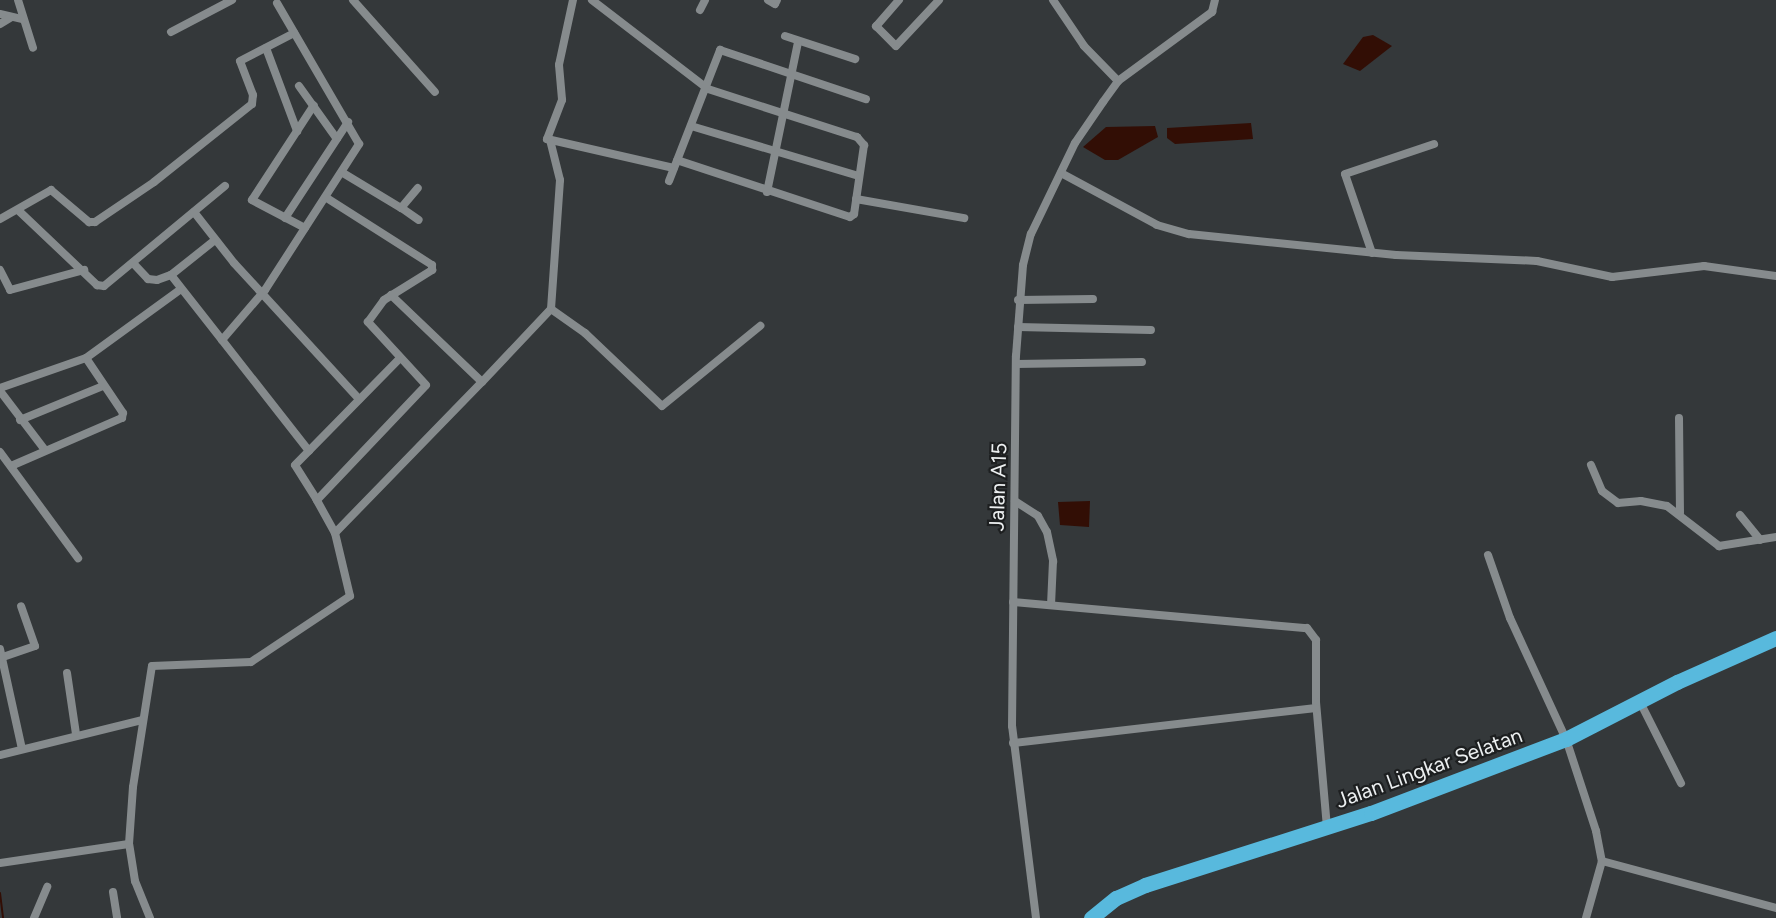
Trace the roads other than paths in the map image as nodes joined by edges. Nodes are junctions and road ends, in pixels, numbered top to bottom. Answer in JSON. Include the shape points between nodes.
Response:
{"nodes":[{"id":1,"x":18,"y":0,"type":"edge"},
{"id":2,"x":232,"y":0,"type":"edge"},
{"id":3,"x":352,"y":0,"type":"edge"},
{"id":4,"x":573,"y":0,"type":"edge"},
{"id":5,"x":592,"y":0,"type":"edge"},
{"id":6,"x":705,"y":0,"type":"edge"},
{"id":7,"x":768,"y":0,"type":"edge"},
{"id":8,"x":777,"y":0,"type":"edge"},
{"id":9,"x":899,"y":0,"type":"edge"},
{"id":10,"x":939,"y":0,"type":"edge"},
{"id":11,"x":1053,"y":0,"type":"edge"},
{"id":12,"x":1215,"y":0,"type":"edge"},
{"id":13,"x":278,"y":1,"type":"edge"},
{"id":14,"x":700,"y":10,"type":"dead end"},
{"id":15,"x":0,"y":14,"type":"edge"},
{"id":16,"x":10,"y":18,"type":"junction"},
{"id":17,"x":22,"y":19,"type":"junction"},
{"id":18,"x":0,"y":24,"type":"edge"},
{"id":19,"x":171,"y":32,"type":"dead end"},
{"id":20,"x":294,"y":33,"type":"junction"},
{"id":21,"x":785,"y":36,"type":"dead end"},
{"id":22,"x":798,"y":42,"type":"junction"},
{"id":23,"x":33,"y":48,"type":"dead end"},
{"id":24,"x":266,"y":48,"type":"junction"},
{"id":25,"x":855,"y":59,"type":"dead end"},
{"id":26,"x":791,"y":75,"type":"junction"},
{"id":27,"x":1118,"y":81,"type":"junction"},
{"id":28,"x":299,"y":86,"type":"dead end"},
{"id":29,"x":708,"y":89,"type":"junction"},
{"id":30,"x":435,"y":92,"type":"dead end"},
{"id":31,"x":866,"y":99,"type":"dead end"},
{"id":32,"x":314,"y":105,"type":"junction"},
{"id":33,"x":783,"y":115,"type":"junction"},
{"id":34,"x":348,"y":122,"type":"junction"},
{"id":35,"x":691,"y":126,"type":"junction"},
{"id":36,"x":297,"y":131,"type":"junction"},
{"id":37,"x":337,"y":139,"type":"junction"},
{"id":38,"x":551,"y":142,"type":"junction"},
{"id":39,"x":1434,"y":144,"type":"dead end"},
{"id":40,"x":776,"y":152,"type":"junction"},
{"id":41,"x":676,"y":164,"type":"junction"},
{"id":42,"x":343,"y":173,"type":"junction"},
{"id":43,"x":1061,"y":173,"type":"junction"},
{"id":44,"x":860,"y":176,"type":"junction"},
{"id":45,"x":669,"y":181,"type":"dead end"},
{"id":46,"x":225,"y":186,"type":"dead end"},
{"id":47,"x":418,"y":188,"type":"dead end"},
{"id":48,"x":767,"y":192,"type":"junction"},
{"id":49,"x":327,"y":198,"type":"junction"},
{"id":50,"x":856,"y":199,"type":"junction"},
{"id":51,"x":403,"y":208,"type":"junction"},
{"id":52,"x":19,"y":211,"type":"junction"},
{"id":53,"x":194,"y":212,"type":"junction"},
{"id":54,"x":3,"y":217,"type":"edge"},
{"id":55,"x":285,"y":218,"type":"junction"},
{"id":56,"x":964,"y":218,"type":"dead end"},
{"id":57,"x":418,"y":220,"type":"dead end"},
{"id":58,"x":305,"y":228,"type":"junction"},
{"id":59,"x":215,"y":240,"type":"junction"},
{"id":60,"x":1372,"y":253,"type":"junction"},
{"id":61,"x":133,"y":263,"type":"junction"},
{"id":62,"x":0,"y":270,"type":"edge"},
{"id":63,"x":84,"y":270,"type":"junction"},
{"id":64,"x":171,"y":275,"type":"junction"},
{"id":65,"x":1776,"y":276,"type":"edge"},
{"id":66,"x":181,"y":289,"type":"junction"},
{"id":67,"x":262,"y":294,"type":"junction"},
{"id":68,"x":391,"y":295,"type":"junction"},
{"id":69,"x":1093,"y":298,"type":"dead end"},
{"id":70,"x":1018,"y":300,"type":"junction"},
{"id":71,"x":551,"y":309,"type":"junction"},
{"id":72,"x":760,"y":326,"type":"dead end"},
{"id":73,"x":1018,"y":327,"type":"junction"},
{"id":74,"x":1151,"y":330,"type":"dead end"},
{"id":75,"x":222,"y":340,"type":"junction"},
{"id":76,"x":86,"y":358,"type":"junction"},
{"id":77,"x":400,"y":358,"type":"junction"},
{"id":78,"x":1142,"y":362,"type":"dead end"},
{"id":79,"x":1016,"y":364,"type":"junction"},
{"id":80,"x":482,"y":382,"type":"junction"},
{"id":81,"x":103,"y":387,"type":"junction"},
{"id":82,"x":0,"y":390,"type":"edge"},
{"id":83,"x":359,"y":399,"type":"junction"},
{"id":84,"x":1679,"y":418,"type":"dead end"},
{"id":85,"x":20,"y":420,"type":"junction"},
{"id":86,"x":45,"y":450,"type":"junction"},
{"id":87,"x":309,"y":451,"type":"junction"},
{"id":88,"x":0,"y":452,"type":"edge"},
{"id":89,"x":1591,"y":465,"type":"dead end"},
{"id":90,"x":11,"y":466,"type":"junction"},
{"id":91,"x":317,"y":500,"type":"junction"},
{"id":92,"x":1015,"y":501,"type":"junction"},
{"id":93,"x":1680,"y":513,"type":"junction"},
{"id":94,"x":1740,"y":515,"type":"dead end"},
{"id":95,"x":335,"y":533,"type":"junction"},
{"id":96,"x":1776,"y":537,"type":"edge"},
{"id":97,"x":1760,"y":540,"type":"junction"},
{"id":98,"x":1488,"y":555,"type":"dead end"},
{"id":99,"x":78,"y":558,"type":"dead end"},
{"id":100,"x":1013,"y":602,"type":"junction"},
{"id":101,"x":1051,"y":605,"type":"junction"},
{"id":102,"x":21,"y":606,"type":"dead end"},
{"id":103,"x":1776,"y":638,"type":"edge"},
{"id":104,"x":1,"y":655,"type":"edge"},
{"id":105,"x":67,"y":673,"type":"dead end"},
{"id":106,"x":1640,"y":702,"type":"junction"},
{"id":107,"x":1316,"y":708,"type":"junction"},
{"id":108,"x":142,"y":720,"type":"junction"},
{"id":109,"x":76,"y":734,"type":"junction"},
{"id":110,"x":1566,"y":739,"type":"junction"},
{"id":111,"x":1013,"y":743,"type":"junction"},
{"id":112,"x":22,"y":749,"type":"junction"},
{"id":113,"x":0,"y":755,"type":"edge"},
{"id":114,"x":1681,"y":783,"type":"dead end"},
{"id":115,"x":1327,"y":828,"type":"junction"},
{"id":116,"x":129,"y":843,"type":"junction"},
{"id":117,"x":1602,"y":861,"type":"junction"},
{"id":118,"x":0,"y":863,"type":"edge"},
{"id":119,"x":47,"y":887,"type":"dead end"},
{"id":120,"x":113,"y":892,"type":"dead end"},
{"id":121,"x":1776,"y":908,"type":"edge"},
{"id":122,"x":34,"y":918,"type":"edge"},
{"id":123,"x":117,"y":918,"type":"edge"},
{"id":124,"x":150,"y":918,"type":"edge"},
{"id":125,"x":1036,"y":918,"type":"edge"},
{"id":126,"x":1091,"y":918,"type":"edge"},
{"id":127,"x":1586,"y":918,"type":"edge"}],
"edges":[{"from":1,"to":17,"type":"street"},
{"from":2,"to":19,"type":"street"},
{"from":3,"to":30,"type":"street"},
{"from":4,"to":38,"type":"street","via":[[559,65],[562,100],[547,138]]},
{"from":5,"to":29,"type":"street"},
{"from":6,"to":14,"type":"street"},
{"from":7,"to":8,"type":"street","via":[[775,4]]},
{"from":9,"to":10,"type":"street","via":[[876,26],[896,46]]},
{"from":11,"to":27,"type":"street","via":[[1084,46]]},
{"from":12,"to":27,"type":"street","name":"Jalan A15","via":[[1212,12]]},
{"from":13,"to":20,"type":"street"},
{"from":15,"to":16,"type":"street"},
{"from":16,"to":17,"type":"street"},
{"from":16,"to":18,"type":"street"},
{"from":17,"to":23,"type":"street"},
{"from":20,"to":24,"type":"street"},
{"from":20,"to":34,"type":"street"},
{"from":21,"to":22,"type":"street"},
{"from":22,"to":25,"type":"street"},
{"from":22,"to":26,"type":"street"},
{"from":24,"to":36,"type":"street"},
{"from":24,"to":52,"type":"street","via":[[240,61],[253,95],[252,104],[154,182],[95,222],[89,222],[51,190]]},
{"from":26,"to":29,"type":"street","via":[[721,50]]},
{"from":26,"to":31,"type":"street"},
{"from":26,"to":33,"type":"street"},
{"from":27,"to":43,"type":"street","name":"Jalan A15","via":[[1076,143]]},
{"from":28,"to":32,"type":"street"},
{"from":29,"to":33,"type":"street"},
{"from":29,"to":35,"type":"street"},
{"from":32,"to":36,"type":"street"},
{"from":32,"to":37,"type":"street"},
{"from":33,"to":40,"type":"street"},
{"from":33,"to":44,"type":"street","via":[[861,140]]},
{"from":34,"to":37,"type":"street"},
{"from":34,"to":42,"type":"street","via":[[359,144]]},
{"from":35,"to":40,"type":"street"},
{"from":35,"to":41,"type":"street"},
{"from":36,"to":55,"type":"street","via":[[252,200]]},
{"from":37,"to":55,"type":"street"},
{"from":38,"to":41,"type":"street"},
{"from":38,"to":71,"type":"street","via":[[560,180]]},
{"from":39,"to":60,"type":"street","via":[[1345,174]]},
{"from":40,"to":44,"type":"street"},
{"from":40,"to":48,"type":"street"},
{"from":41,"to":45,"type":"street"},
{"from":41,"to":48,"type":"street"},
{"from":42,"to":49,"type":"street"},
{"from":42,"to":51,"type":"street"},
{"from":43,"to":60,"type":"street","via":[[1157,225],[1181,232]]},
{"from":43,"to":70,"type":"street","name":"Jalan A15","via":[[1031,234]]},
{"from":44,"to":50,"type":"street"},
{"from":46,"to":53,"type":"street"},
{"from":47,"to":51,"type":"street"},
{"from":48,"to":50,"type":"street","via":[[850,217]]},
{"from":49,"to":58,"type":"street"},
{"from":49,"to":68,"type":"street","via":[[432,265],[432,270]]},
{"from":50,"to":56,"type":"street"},
{"from":51,"to":57,"type":"street"},
{"from":52,"to":54,"type":"street"},
{"from":52,"to":63,"type":"street"},
{"from":53,"to":59,"type":"street"},
{"from":53,"to":61,"type":"street"},
{"from":55,"to":58,"type":"street"},
{"from":58,"to":67,"type":"street"},
{"from":59,"to":64,"type":"street"},
{"from":59,"to":67,"type":"street"},
{"from":60,"to":65,"type":"street","via":[[1537,261],[1612,277],[1704,266]]},
{"from":61,"to":63,"type":"street","via":[[104,286],[97,285]]},
{"from":61,"to":64,"type":"street","via":[[148,279]]},
{"from":62,"to":63,"type":"street","via":[[10,290]]},
{"from":64,"to":66,"type":"street"},
{"from":66,"to":75,"type":"street"},
{"from":66,"to":76,"type":"street"},
{"from":67,"to":75,"type":"street"},
{"from":67,"to":83,"type":"street"},
{"from":68,"to":77,"type":"street","via":[[368,324]]},
{"from":68,"to":80,"type":"street"},
{"from":69,"to":70,"type":"street"},
{"from":70,"to":73,"type":"street","name":"Jalan A15"},
{"from":71,"to":72,"type":"street","via":[[585,333],[662,406]]},
{"from":71,"to":80,"type":"street"},
{"from":73,"to":74,"type":"street"},
{"from":73,"to":79,"type":"street","name":"Jalan A15"},
{"from":75,"to":87,"type":"street"},
{"from":76,"to":81,"type":"street"},
{"from":76,"to":82,"type":"street"},
{"from":77,"to":83,"type":"street"},
{"from":77,"to":91,"type":"street","via":[[425,379],[425,388]]},
{"from":78,"to":79,"type":"street"},
{"from":79,"to":92,"type":"street","name":"Jalan A15"},
{"from":80,"to":95,"type":"street"},
{"from":81,"to":85,"type":"street"},
{"from":81,"to":86,"type":"street","via":[[123,413],[122,418]]},
{"from":82,"to":85,"type":"street"},
{"from":83,"to":87,"type":"street"},
{"from":84,"to":93,"type":"street"},
{"from":85,"to":86,"type":"street"},
{"from":86,"to":90,"type":"street"},
{"from":87,"to":91,"type":"street","via":[[295,468]]},
{"from":88,"to":90,"type":"street"},
{"from":89,"to":93,"type":"street","via":[[1602,491],[1618,503],[1647,502]]},
{"from":90,"to":99,"type":"street"},
{"from":91,"to":95,"type":"street"},
{"from":92,"to":100,"type":"street","name":"Jalan A15"},
{"from":92,"to":101,"type":"street","via":[[1038,516],[1047,532],[1053,561]]},
{"from":93,"to":97,"type":"street","via":[[1719,546]]},
{"from":94,"to":97,"type":"street"},
{"from":95,"to":108,"type":"street","via":[[350,596],[251,662],[152,666]]},
{"from":96,"to":97,"type":"street"},
{"from":98,"to":110,"type":"street","via":[[1510,618]]},
{"from":100,"to":101,"type":"street"},
{"from":100,"to":111,"type":"street","name":"Jalan A15"},
{"from":101,"to":107,"type":"street","via":[[1307,628],[1316,640]]},
{"from":102,"to":104,"type":"street","via":[[35,646]]},
{"from":103,"to":106,"type":"highway","name":"Jalan Lingkar Selatan"},
{"from":104,"to":112,"type":"street"},
{"from":105,"to":109,"type":"street"},
{"from":106,"to":110,"type":"highway","name":"Jalan Lingkar Selatan"},
{"from":106,"to":114,"type":"street"},
{"from":107,"to":111,"type":"street"},
{"from":107,"to":115,"type":"street"},
{"from":108,"to":109,"type":"street"},
{"from":108,"to":116,"type":"street"},
{"from":109,"to":112,"type":"street"},
{"from":110,"to":115,"type":"highway","name":"Jalan Lingkar Selatan"},
{"from":110,"to":117,"type":"street"},
{"from":111,"to":125,"type":"street","name":"Jalan A15"},
{"from":112,"to":113,"type":"street"},
{"from":115,"to":126,"type":"highway","name":"Jalan Lingkar Selatan","via":[[1145,885],[1116,897]]},
{"from":116,"to":118,"type":"street"},
{"from":116,"to":124,"type":"street","via":[[135,881]]},
{"from":117,"to":121,"type":"street"},
{"from":117,"to":127,"type":"street"},
{"from":119,"to":122,"type":"street"},
{"from":120,"to":123,"type":"street"}]}
